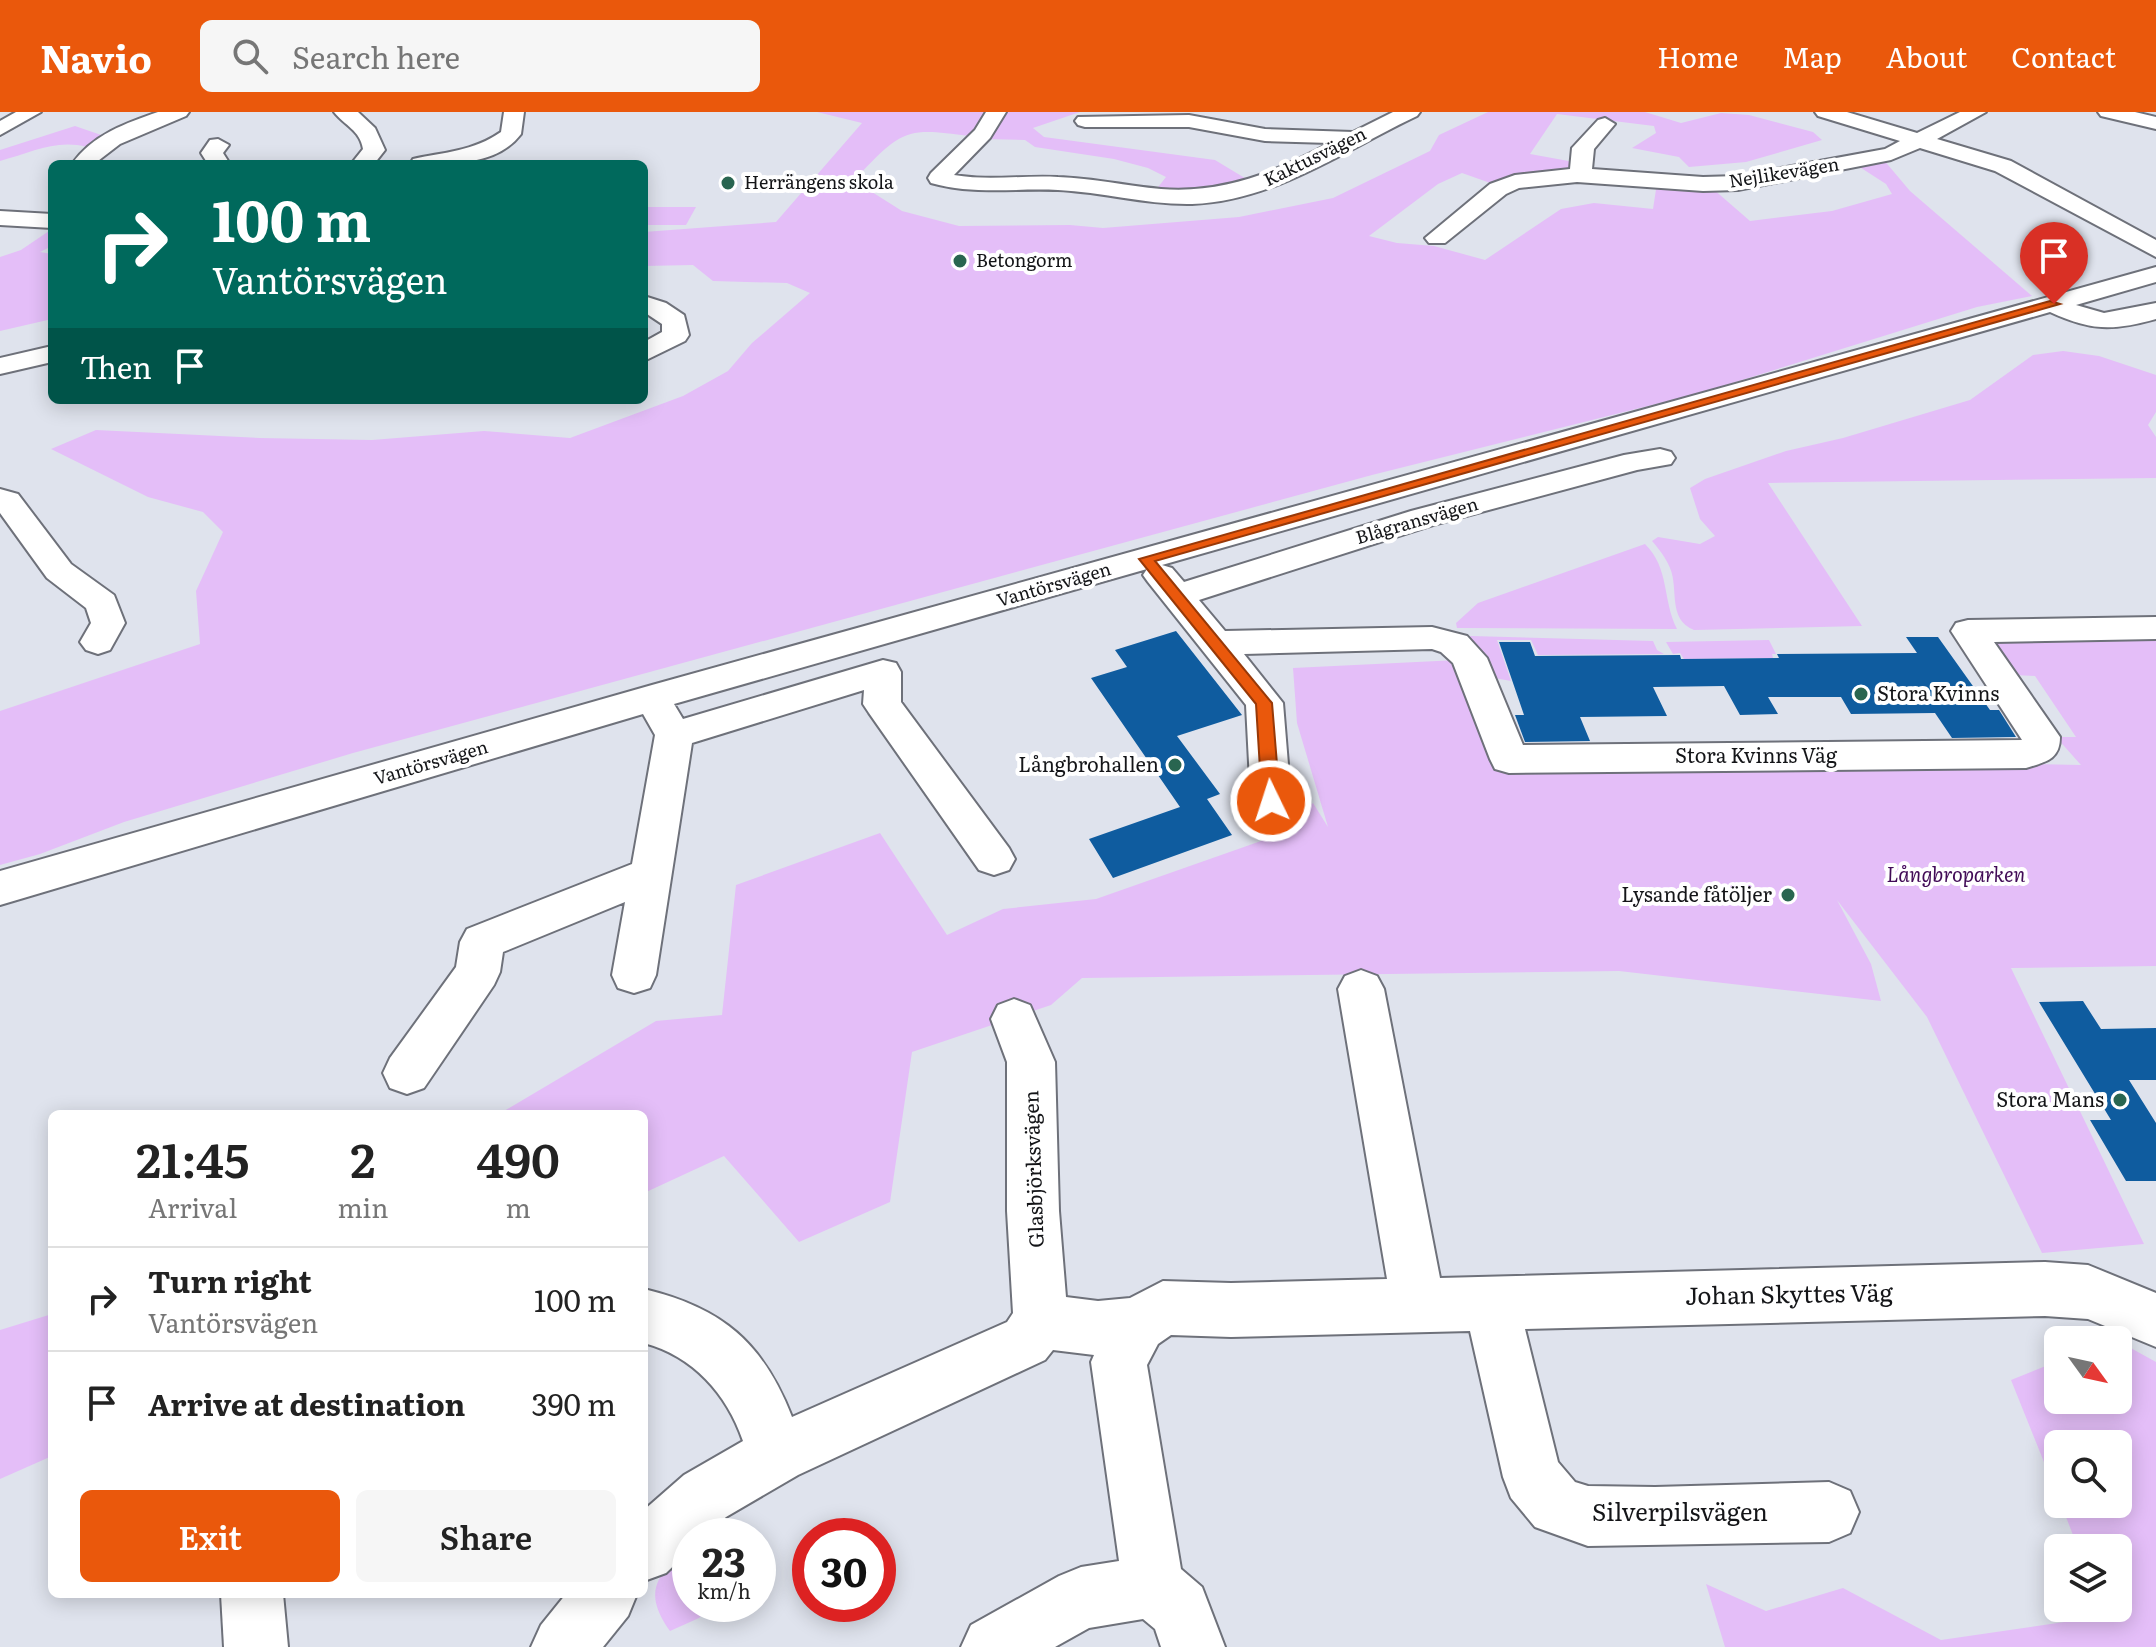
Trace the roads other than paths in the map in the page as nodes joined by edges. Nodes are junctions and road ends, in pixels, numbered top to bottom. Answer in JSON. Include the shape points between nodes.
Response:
{"nodes":[{"id":1,"x":31,"y":112,"type":"edge"},
{"id":2,"x":179,"y":112,"type":"edge"},
{"id":3,"x":344,"y":112,"type":"edge"},
{"id":4,"x":514,"y":112,"type":"edge"},
{"id":5,"x":996,"y":112,"type":"edge"},
{"id":6,"x":1410,"y":112,"type":"edge"},
{"id":7,"x":1825,"y":112,"type":"edge"},
{"id":8,"x":1976,"y":112,"type":"edge"},
{"id":9,"x":2108,"y":112,"type":"edge"},
{"id":10,"x":1085,"y":121,"type":"dead end"},
{"id":11,"x":2156,"y":123,"type":"edge"},
{"id":12,"x":1605,"y":124,"type":"dead end"},
{"id":13,"x":0,"y":129,"type":"edge"},
{"id":14,"x":1356,"y":138,"type":"junction"},
{"id":15,"x":1918,"y":141,"type":"junction"},
{"id":16,"x":965,"y":151,"type":"junction"},
{"id":17,"x":86,"y":160,"type":"edge"},
{"id":18,"x":365,"y":160,"type":"edge"},
{"id":19,"x":454,"y":160,"type":"edge"},
{"id":20,"x":1581,"y":175,"type":"junction"},
{"id":21,"x":1074,"y":184,"type":"junction"},
{"id":22,"x":0,"y":218,"type":"edge"},
{"id":23,"x":48,"y":220,"type":"edge"},
{"id":24,"x":1437,"y":238,"type":"dead end"},
{"id":25,"x":2156,"y":250,"type":"edge"},
{"id":26,"x":2156,"y":274,"type":"edge"},
{"id":27,"x":2054,"y":304,"type":"junction"},
{"id":28,"x":648,"y":305,"type":"edge"},
{"id":29,"x":2156,"y":311,"type":"edge"},
{"id":30,"x":648,"y":351,"type":"edge"},
{"id":31,"x":46,"y":360,"type":"edge"},
{"id":32,"x":0,"y":366,"type":"edge"},
{"id":33,"x":1660,"y":458,"type":"dead end"},
{"id":34,"x":0,"y":498,"type":"edge"},
{"id":35,"x":1146,"y":559,"type":"junction"},
{"id":36,"x":1178,"y":595,"type":"junction"},
{"id":37,"x":2156,"y":628,"type":"edge"},
{"id":38,"x":98,"y":642,"type":"dead end"},
{"id":39,"x":1218,"y":643,"type":"junction"},
{"id":40,"x":652,"y":698,"type":"junction"},
{"id":41,"x":674,"y":735,"type":"junction"},
{"id":42,"x":1271,"y":801,"type":"dead end"},
{"id":43,"x":994,"y":859,"type":"dead end"},
{"id":44,"x":650,"y":874,"type":"junction"},
{"id":45,"x":0,"y":888,"type":"edge"},
{"id":46,"x":634,"y":975,"type":"dead end"},
{"id":47,"x":1361,"y":989,"type":"dead end"},
{"id":48,"x":1014,"y":1019,"type":"dead end"},
{"id":49,"x":407,"y":1073,"type":"dead end"},
{"id":50,"x":1491,"y":1302,"type":"junction"},
{"id":51,"x":1418,"y":1306,"type":"junction"},
{"id":52,"x":648,"y":1317,"type":"edge"},
{"id":53,"x":2156,"y":1320,"type":"edge"},
{"id":54,"x":1041,"y":1321,"type":"junction"},
{"id":55,"x":1139,"y":1325,"type":"junction"},
{"id":56,"x":777,"y":1454,"type":"junction"},
{"id":57,"x":1829,"y":1512,"type":"dead end"},
{"id":58,"x":648,"y":1547,"type":"edge"},
{"id":59,"x":1153,"y":1586,"type":"junction"},
{"id":60,"x":252,"y":1598,"type":"edge"},
{"id":61,"x":603,"y":1598,"type":"edge"},
{"id":62,"x":256,"y":1647,"type":"edge"},
{"id":63,"x":563,"y":1647,"type":"edge"},
{"id":64,"x":993,"y":1647,"type":"edge"},
{"id":65,"x":1193,"y":1647,"type":"edge"}],
"edges":[{"from":1,"to":13,"type":"street"},
{"from":2,"to":17,"type":"street","via":[[111,141]]},
{"from":3,"to":18,"type":"street","via":[[373,142],[374,150]]},
{"from":4,"to":19,"type":"street","via":[[511,134],[500,143]]},
{"from":5,"to":16,"type":"street"},
{"from":6,"to":14,"type":"street","name":"Kaktusvägen"},
{"from":7,"to":15,"type":"street"},
{"from":8,"to":15,"type":"street","name":"Nejlikevägen"},
{"from":9,"to":11,"type":"street"},
{"from":10,"to":14,"type":"street","via":[[1189,121],[1265,135]]},
{"from":12,"to":20,"type":"street","via":[[1583,148]]},
{"from":14,"to":21,"type":"street","name":"Kaktusvägen","via":[[1291,173],[1240,191],[1156,196]]},
{"from":15,"to":20,"type":"street","name":"Nejlikevägen","via":[[1891,154],[1738,183]]},
{"from":15,"to":25,"type":"street","via":[[2018,172]]},
{"from":16,"to":21,"type":"street","name":"Kaktusvägen"},
{"from":16,"to":21,"type":"street","name":"Kaktusvägen","via":[[939,178]]},
{"from":20,"to":24,"type":"street","name":"Nejlikevägen","via":[[1515,182],[1498,189]]},
{"from":22,"to":23,"type":"street"},
{"from":26,"to":27,"type":"street","name":"Vantörsvägen"},
{"from":27,"to":29,"type":"street","via":[[2091,321],[2120,321]]},
{"from":27,"to":35,"type":"street","name":"Vantörsvägen"},
{"from":28,"to":30,"type":"street","via":[[675,321],[676,335]]},
{"from":31,"to":32,"type":"street"},
{"from":33,"to":36,"type":"street","name":"Blågransvägen","via":[[1422,518]]},
{"from":34,"to":38,"type":"street","via":[[59,571],[102,603],[108,623]]},
{"from":35,"to":36,"type":"street"},
{"from":35,"to":40,"type":"street","name":"Vantörsvägen"},
{"from":36,"to":39,"type":"street"},
{"from":37,"to":39,"type":"street","name":"Stora Kvinns Väg","via":[[1968,631],[2041,737],[2041,748],[2026,754],[1509,759],[1469,658],[1454,644],[1432,638]]},
{"from":39,"to":42,"type":"street","via":[[1264,703]]},
{"from":40,"to":41,"type":"street"},
{"from":40,"to":45,"type":"street","name":"Vantörsvägen"},
{"from":41,"to":43,"type":"street","via":[[883,672],[882,704]]},
{"from":41,"to":44,"type":"street"},
{"from":44,"to":46,"type":"street"},
{"from":44,"to":49,"type":"street","via":[[482,942],[478,972]]},
{"from":47,"to":51,"type":"street"},
{"from":48,"to":54,"type":"street","name":"Glasbjörksvägen","via":[[1031,1062]]},
{"from":50,"to":51,"type":"street","name":"Johan Skyttes Väg"},
{"from":50,"to":53,"type":"street","name":"Johan Skyttes Väg","via":[[2045,1289],[2088,1292]]},
{"from":50,"to":57,"type":"street","name":"Silverpilsvägen","via":[[1532,1477],[1556,1506],[1588,1516]]},
{"from":51,"to":55,"type":"street","name":"Johan Skyttes Väg","via":[[1163,1308]]},
{"from":52,"to":56,"type":"street","via":[[726,1357],[752,1391]]},
{"from":54,"to":55,"type":"street","via":[[1098,1328]]},
{"from":54,"to":56,"type":"street","via":[[1026,1341]]},
{"from":55,"to":59,"type":"street","via":[[1119,1362]]},
{"from":56,"to":58,"type":"street","via":[[705,1496]]},
{"from":59,"to":64,"type":"street","via":[[1081,1598]]},
{"from":59,"to":65,"type":"street","via":[[1180,1609]]},
{"from":60,"to":62,"type":"street"},
{"from":61,"to":63,"type":"street"}]}
